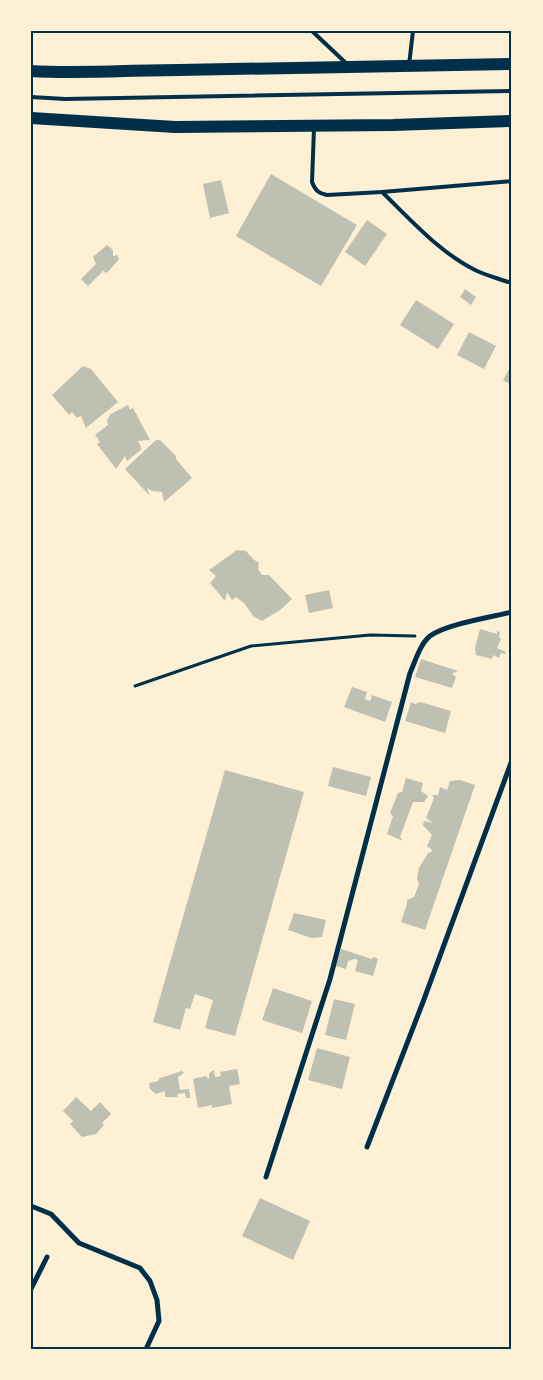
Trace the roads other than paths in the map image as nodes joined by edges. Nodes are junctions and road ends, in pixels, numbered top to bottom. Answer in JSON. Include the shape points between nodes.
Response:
{"nodes":[{"id":1,"x":312,"y":31,"type":"edge"},
{"id":2,"x":413,"y":31,"type":"edge"},
{"id":3,"x":512,"y":64,"type":"edge"},
{"id":4,"x":409,"y":67,"type":"junction"},
{"id":5,"x":351,"y":68,"type":"junction"},
{"id":6,"x":31,"y":71,"type":"edge"},
{"id":7,"x":512,"y":92,"type":"edge"},
{"id":8,"x":31,"y":97,"type":"edge"},
{"id":9,"x":31,"y":118,"type":"edge"},
{"id":10,"x":512,"y":121,"type":"edge"},
{"id":11,"x":314,"y":126,"type":"junction"},
{"id":12,"x":512,"y":180,"type":"edge"},
{"id":13,"x":382,"y":192,"type":"junction"},
{"id":14,"x":508,"y":282,"type":"dead end"},
{"id":15,"x":512,"y":612,"type":"edge"},
{"id":16,"x":512,"y":760,"type":"edge"},
{"id":17,"x":367,"y":1147,"type":"dead end"},
{"id":18,"x":266,"y":1177,"type":"dead end"},
{"id":19,"x":31,"y":1206,"type":"edge"},
{"id":20,"x":47,"y":1257,"type":"dead end"},
{"id":21,"x":31,"y":1289,"type":"edge"},
{"id":22,"x":146,"y":1349,"type":"edge"}],
"edges":[{"from":1,"to":5,"type":"lane"},
{"from":2,"to":4,"type":"lane"},
{"from":3,"to":4,"type":"main road"},
{"from":4,"to":5,"type":"main road"},
{"from":5,"to":6,"type":"main road"},
{"from":7,"to":8,"type":"lane"},
{"from":9,"to":11,"type":"main road","via":[[175,127]]},
{"from":10,"to":11,"type":"main road"},
{"from":11,"to":13,"type":"lane","via":[[314,189],[327,195]]},
{"from":12,"to":13,"type":"lane"},
{"from":13,"to":14,"type":"lane","via":[[415,225],[460,262]]},
{"from":15,"to":18,"type":"street","via":[[450,627],[430,636],[418,654],[410,673],[330,979]]},
{"from":16,"to":17,"type":"street"},
{"from":19,"to":22,"type":"street","via":[[51,1214],[79,1243],[140,1268],[150,1281],[157,1300],[159,1321]]},
{"from":20,"to":21,"type":"street"}]}
